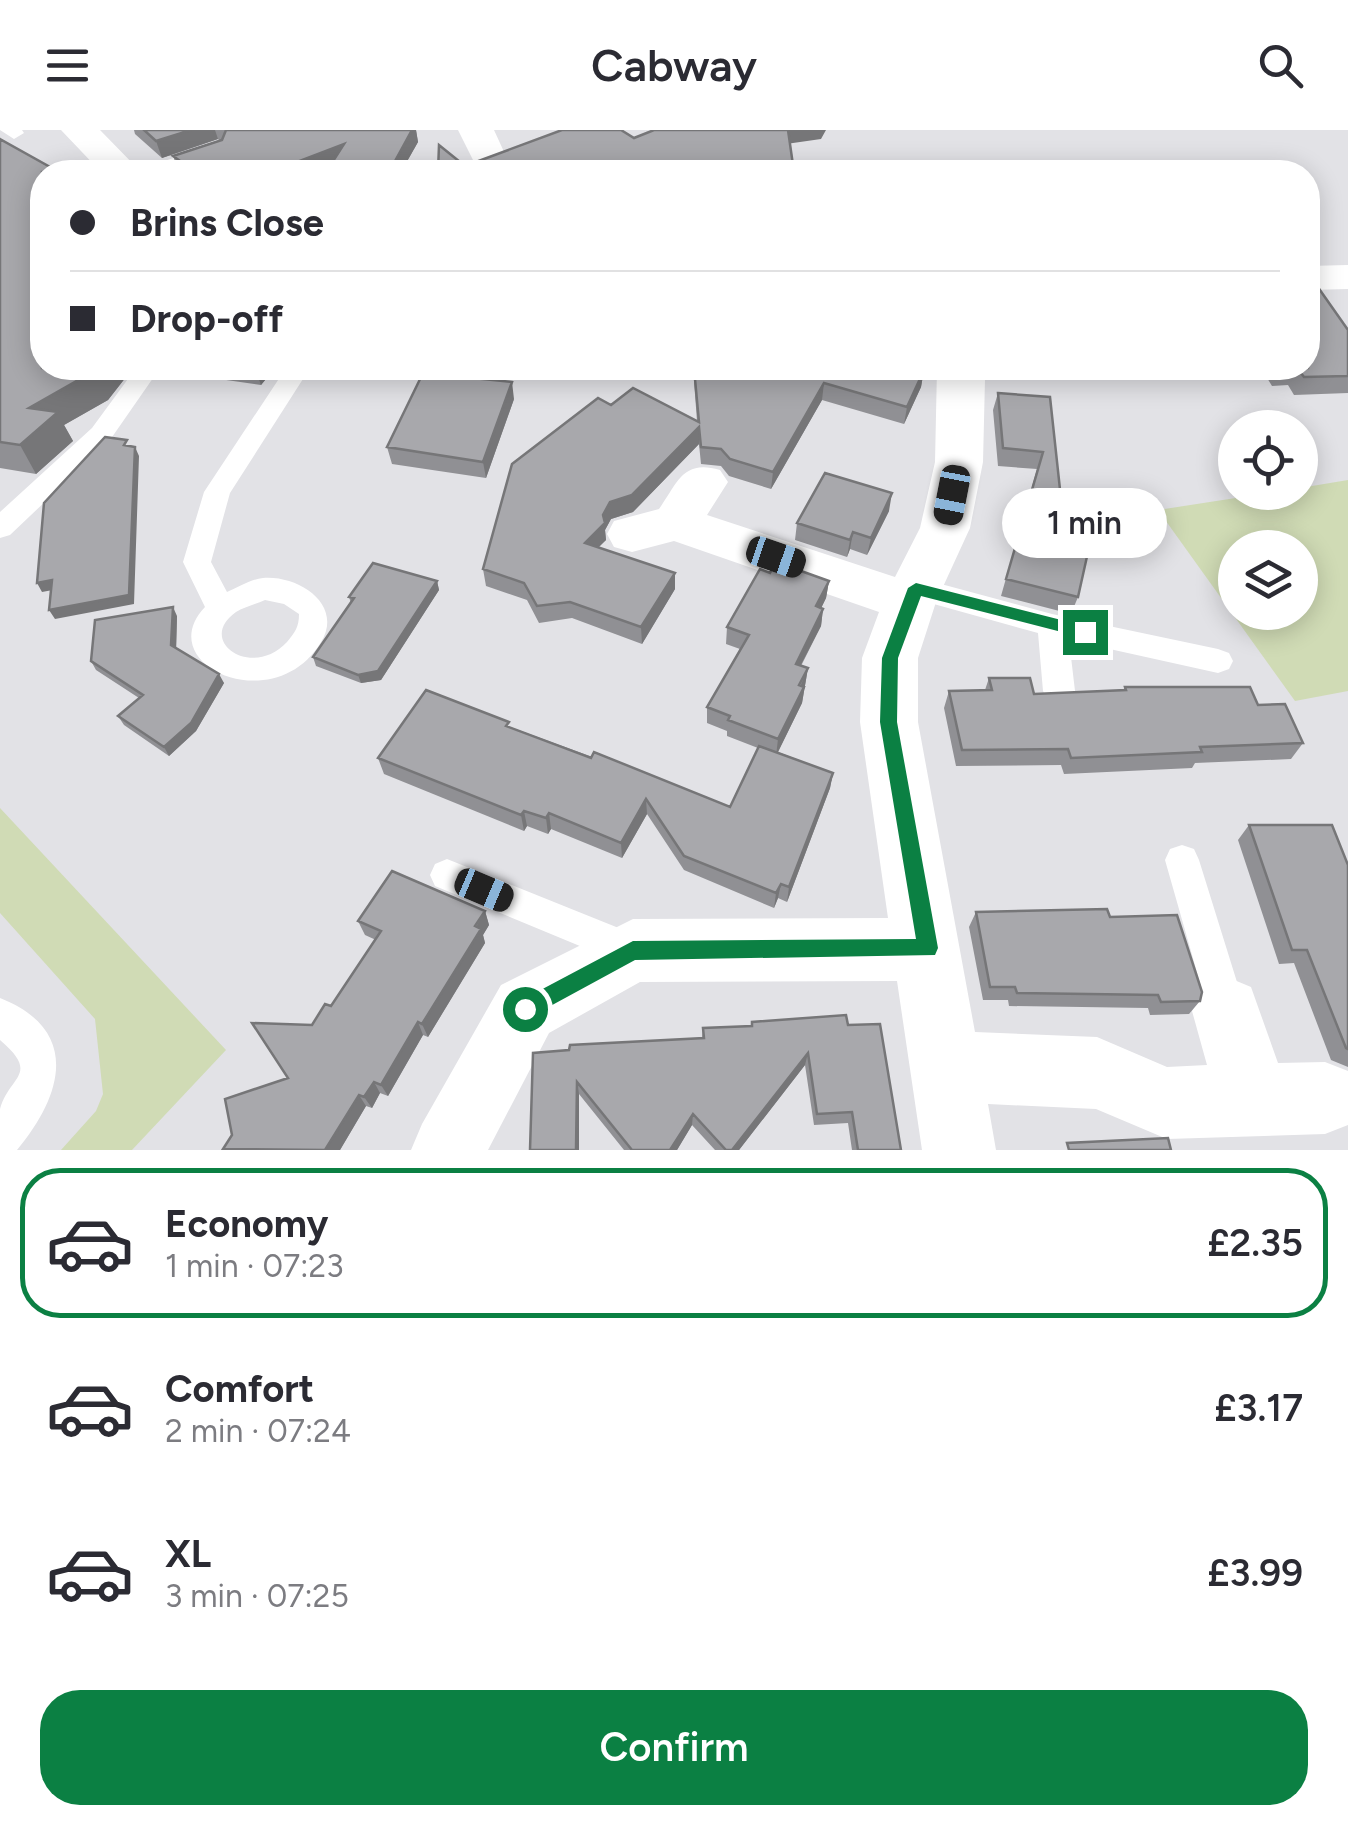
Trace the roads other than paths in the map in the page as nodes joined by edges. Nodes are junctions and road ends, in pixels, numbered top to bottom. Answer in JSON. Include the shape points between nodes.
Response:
{"nodes":[{"id":1,"x":80,"y":130,"type":"edge"},
{"id":2,"x":218,"y":149,"type":"edge"},
{"id":3,"x":110,"y":160,"type":"edge"},
{"id":4,"x":185,"y":160,"type":"edge"},
{"id":5,"x":1348,"y":277,"type":"edge"},
{"id":6,"x":1320,"y":278,"type":"edge"},
{"id":7,"x":139,"y":380,"type":"edge"},
{"id":8,"x":290,"y":380,"type":"edge"},
{"id":9,"x":962,"y":380,"type":"edge"},
{"id":10,"x":670,"y":513,"type":"dead end"},
{"id":11,"x":0,"y":528,"type":"edge"},
{"id":12,"x":912,"y":595,"type":"junction"},
{"id":13,"x":220,"y":608,"type":"dead end"},
{"id":14,"x":1052,"y":624,"type":"junction"},
{"id":15,"x":1218,"y":661,"type":"dead end"},
{"id":16,"x":1058,"y":690,"type":"edge"},
{"id":17,"x":1182,"y":860,"type":"dead end"},
{"id":18,"x":447,"y":875,"type":"dead end"},
{"id":19,"x":928,"y":948,"type":"junction"},
{"id":20,"x":633,"y":951,"type":"junction"},
{"id":21,"x":1227,"y":1010,"type":"joint"},
{"id":22,"x":0,"y":1016,"type":"edge"},
{"id":23,"x":945,"y":1066,"type":"junction"},
{"id":24,"x":1337,"y":1098,"type":"edge"},
{"id":25,"x":1253,"y":1100,"type":"junction"},
{"id":26,"x":0,"y":1139,"type":"edge"},
{"id":27,"x":448,"y":1150,"type":"edge"},
{"id":28,"x":958,"y":1150,"type":"edge"}],
"edges":[{"from":1,"to":3,"type":"street"},
{"from":2,"to":4,"type":"lane"},
{"from":5,"to":6,"type":"street"},
{"from":7,"to":11,"type":"lane","via":[[101,434]]},
{"from":8,"to":13,"type":"lane","via":[[217,492],[196,562]]},
{"from":9,"to":12,"type":"street","via":[[959,462],[945,528]]},
{"from":10,"to":12,"type":"street"},
{"from":12,"to":14,"type":"lane"},
{"from":12,"to":19,"type":"street","via":[[890,658],[889,722]]},
{"from":14,"to":15,"type":"lane"},
{"from":14,"to":16,"type":"lane"},
{"from":17,"to":21,"type":"lane"},
{"from":18,"to":20,"type":"lane"},
{"from":19,"to":20,"type":"street"},
{"from":19,"to":23,"type":"street"},
{"from":20,"to":27,"type":"street","via":[[525,1009]]},
{"from":21,"to":25,"type":"street"},
{"from":22,"to":26,"type":"lane","via":[[37,1052],[39,1066],[22,1110]]},
{"from":23,"to":25,"type":"street","via":[[1097,1073],[1167,1102]]},
{"from":23,"to":28,"type":"street"},
{"from":24,"to":25,"type":"street"}]}
